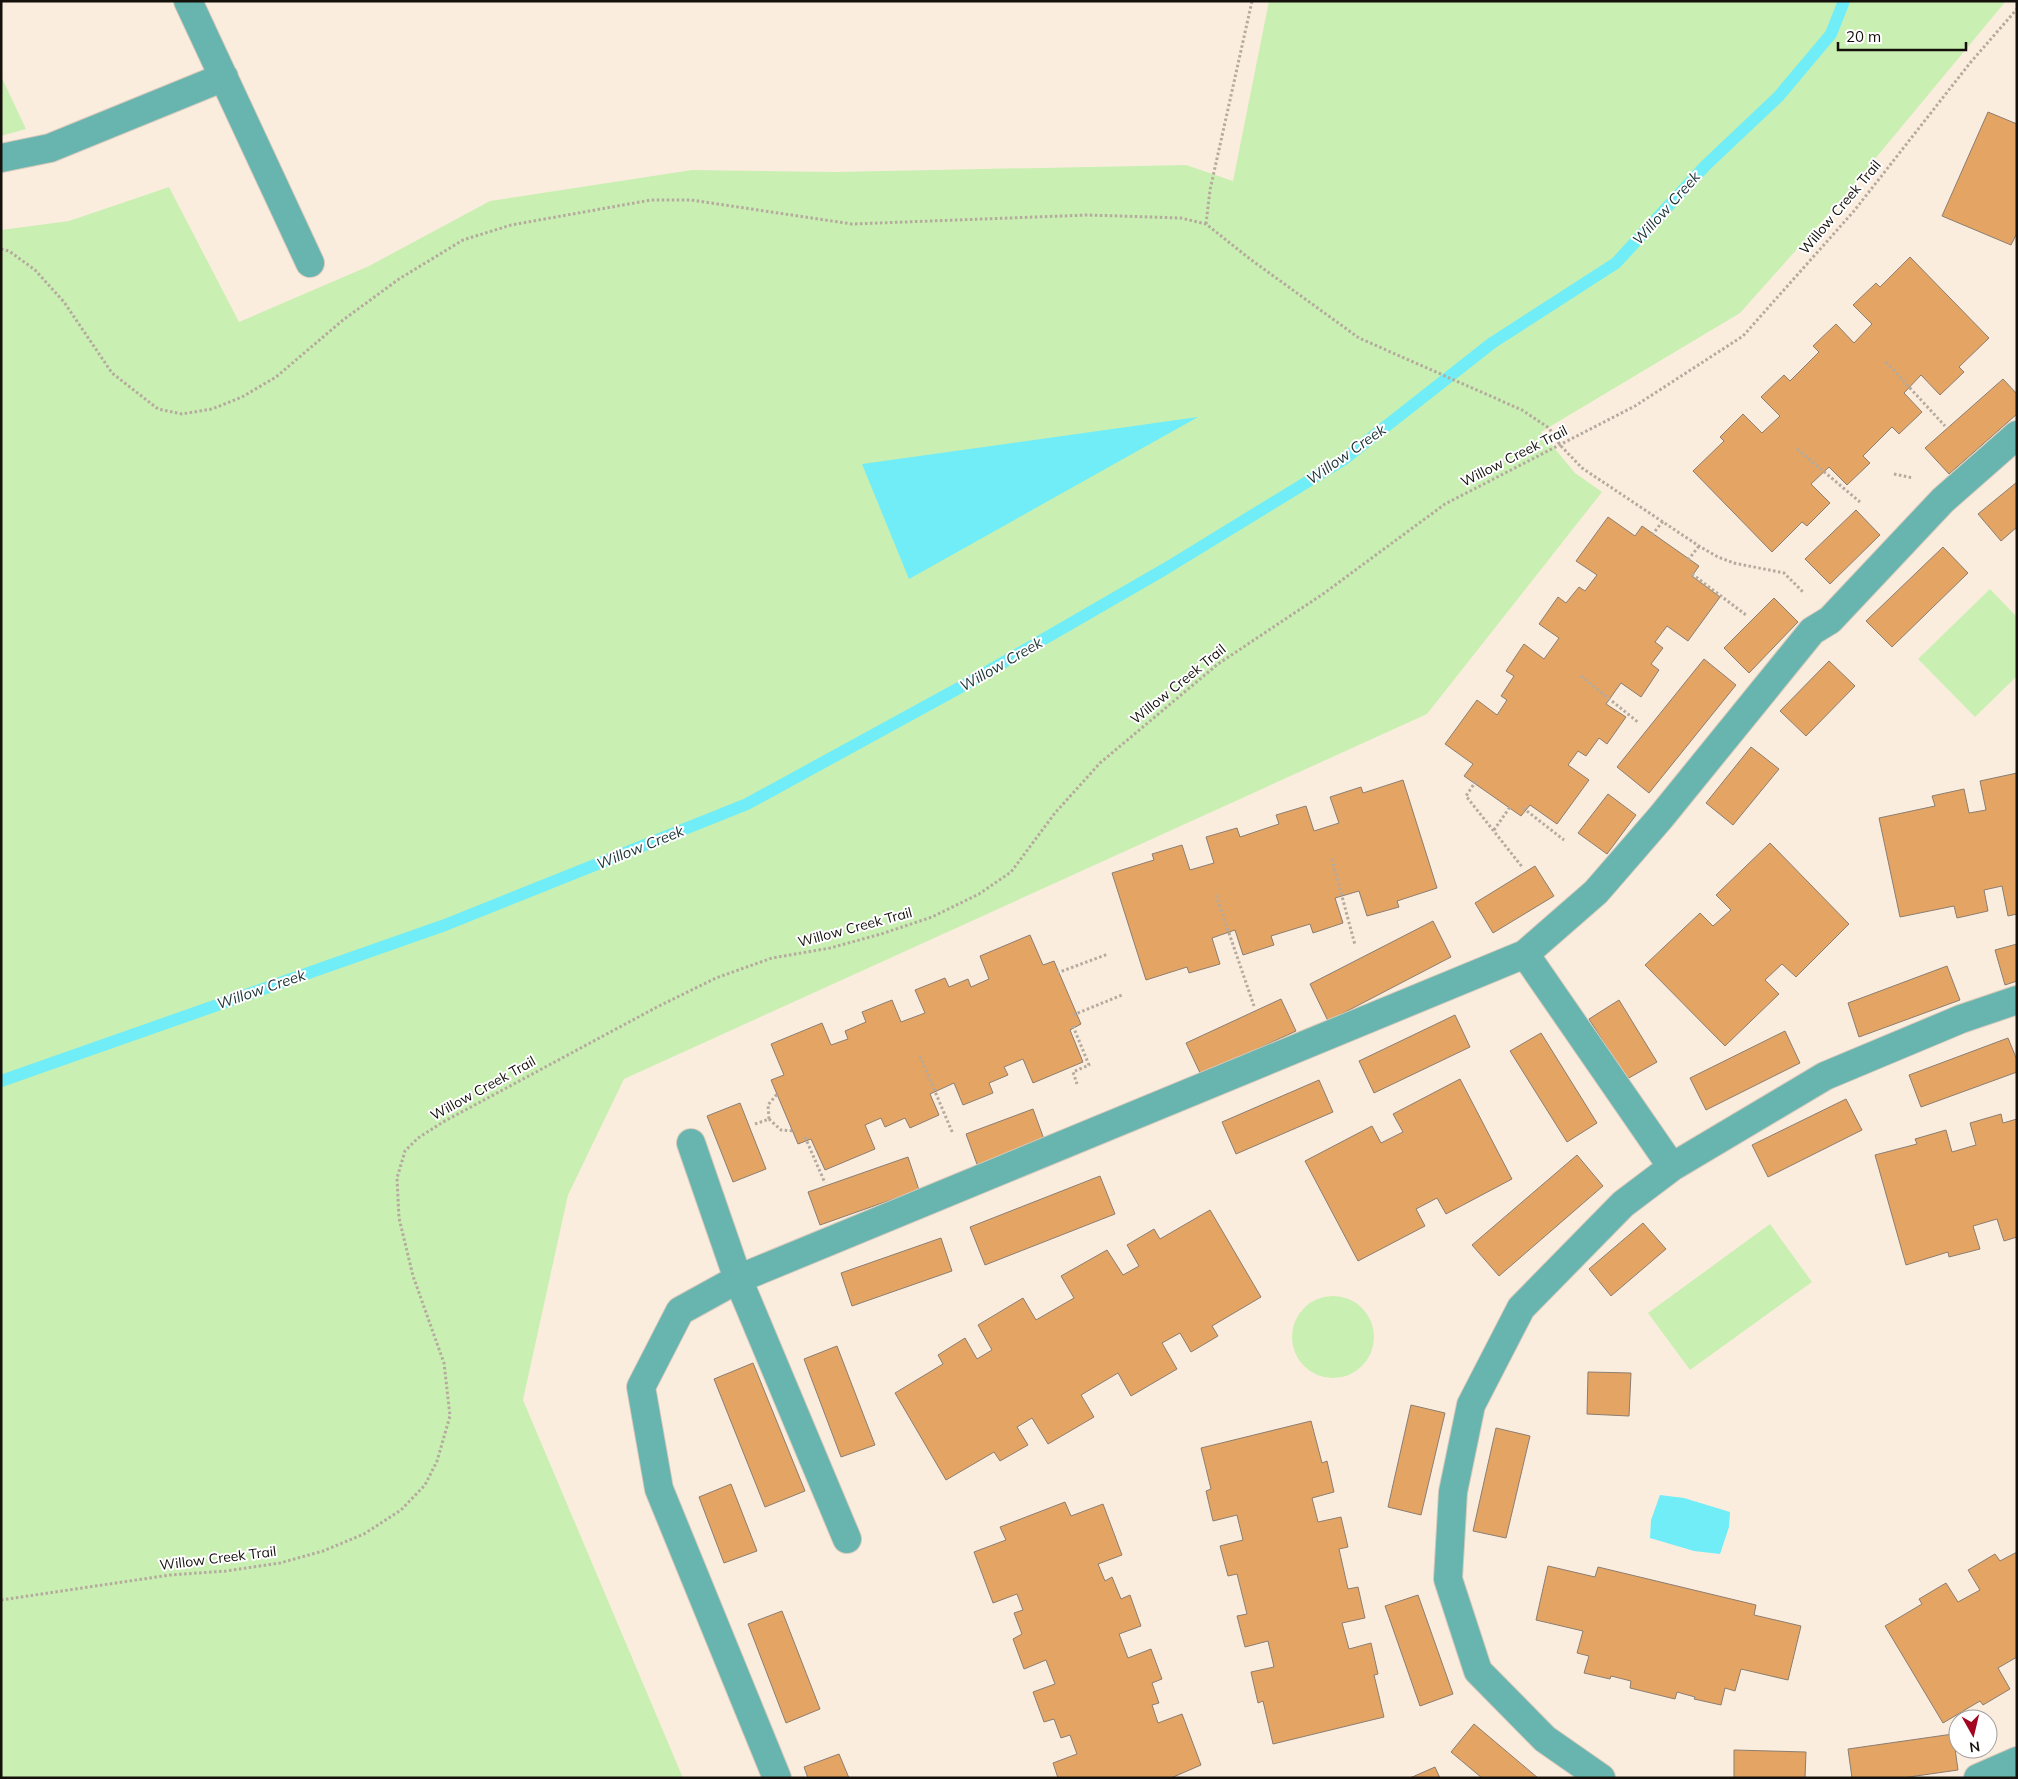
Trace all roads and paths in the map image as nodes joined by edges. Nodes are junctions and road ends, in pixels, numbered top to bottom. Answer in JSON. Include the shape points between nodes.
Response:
{"nodes":[{"id":1,"x":188,"y":1,"type":"edge"},
{"id":2,"x":1252,"y":1,"type":"edge"},
{"id":3,"x":2017,"y":9,"type":"edge"},
{"id":4,"x":224,"y":77,"type":"junction"},
{"id":5,"x":1,"y":158,"type":"edge"},
{"id":6,"x":1206,"y":224,"type":"junction"},
{"id":7,"x":1,"y":250,"type":"edge"},
{"id":8,"x":310,"y":263,"type":"dead end"},
{"id":9,"x":1886,"y":362,"type":"dead end"},
{"id":10,"x":1945,"y":426,"type":"dead end"},
{"id":11,"x":2017,"y":435,"type":"edge"},
{"id":12,"x":1560,"y":445,"type":"junction"},
{"id":13,"x":1797,"y":448,"type":"dead end"},
{"id":14,"x":1894,"y":474,"type":"dead end"},
{"id":15,"x":1913,"y":478,"type":"dead end"},
{"id":16,"x":1860,"y":502,"type":"dead end"},
{"id":17,"x":1662,"y":521,"type":"junction"},
{"id":18,"x":1652,"y":535,"type":"dead end"},
{"id":19,"x":1698,"y":546,"type":"junction"},
{"id":20,"x":1688,"y":560,"type":"dead end"},
{"id":21,"x":1692,"y":574,"type":"dead end"},
{"id":22,"x":1808,"y":598,"type":"dead end"},
{"id":23,"x":1746,"y":615,"type":"dead end"},
{"id":24,"x":1581,"y":676,"type":"dead end"},
{"id":25,"x":1639,"y":723,"type":"dead end"},
{"id":26,"x":1476,"y":781,"type":"dead end"},
{"id":27,"x":1510,"y":807,"type":"dead end"},
{"id":28,"x":1523,"y":808,"type":"dead end"},
{"id":29,"x":1494,"y":830,"type":"junction"},
{"id":30,"x":1564,"y":840,"type":"dead end"},
{"id":31,"x":1332,"y":860,"type":"dead end"},
{"id":32,"x":1523,"y":868,"type":"dead end"},
{"id":33,"x":1216,"y":894,"type":"dead end"},
{"id":34,"x":1355,"y":945,"type":"dead end"},
{"id":35,"x":1108,"y":954,"type":"dead end"},
{"id":36,"x":1525,"y":954,"type":"junction"},
{"id":37,"x":1057,"y":973,"type":"dead end"},
{"id":38,"x":1122,"y":995,"type":"dead end"},
{"id":39,"x":2017,"y":1000,"type":"edge"},
{"id":40,"x":1254,"y":1006,"type":"dead end"},
{"id":41,"x":1073,"y":1015,"type":"dead end"},
{"id":42,"x":1073,"y":1026,"type":"dead end"},
{"id":43,"x":920,"y":1056,"type":"dead end"},
{"id":44,"x":1077,"y":1084,"type":"dead end"},
{"id":45,"x":778,"y":1093,"type":"dead end"},
{"id":46,"x":769,"y":1119,"type":"junction"},
{"id":47,"x":755,"y":1124,"type":"dead end"},
{"id":48,"x":796,"y":1131,"type":"dead end"},
{"id":49,"x":953,"y":1134,"type":"dead end"},
{"id":50,"x":805,"y":1137,"type":"dead end"},
{"id":51,"x":691,"y":1143,"type":"dead end"},
{"id":52,"x":1672,"y":1167,"type":"junction"},
{"id":53,"x":825,"y":1183,"type":"dead end"},
{"id":54,"x":738,"y":1279,"type":"junction"},
{"id":55,"x":847,"y":1539,"type":"dead end"},
{"id":56,"x":1,"y":1600,"type":"edge"},
{"id":57,"x":2017,"y":1761,"type":"edge"},
{"id":58,"x":777,"y":1778,"type":"edge"},
{"id":59,"x":1601,"y":1778,"type":"edge"},
{"id":60,"x":1978,"y":1778,"type":"edge"}],
"edges":[{"from":1,"to":4,"type":"lane"},
{"from":2,"to":6,"type":"path","via":[[1210,190]]},
{"from":3,"to":12,"type":"path","name":"Willow Creek Trail","via":[[1970,63],[1854,211],[1743,336],[1635,406]]},
{"from":4,"to":5,"type":"lane","via":[[50,148]]},
{"from":4,"to":8,"type":"lane"},
{"from":6,"to":7,"type":"path","via":[[1181,218],[1088,216],[852,224],[691,200],[651,200],[511,225],[463,240],[399,279],[343,320],[276,378],[212,409],[182,414],[158,409],[112,373],[64,302],[34,270],[9,251]]},
{"from":6,"to":12,"type":"path","via":[[1359,338],[1522,410],[1549,428]]},
{"from":9,"to":10,"type":"path"},
{"from":11,"to":36,"type":"lane","via":[[1943,500],[1830,620],[1812,631],[1596,892]]},
{"from":12,"to":17,"type":"path","via":[[1582,468]]},
{"from":12,"to":56,"type":"path","name":"Willow Creek Trail","via":[[1445,504],[1323,594],[1218,664],[1100,763],[1056,812],[1011,872],[979,894],[932,917],[881,934],[830,948],[772,958],[716,978],[442,1122],[418,1138],[405,1151],[397,1178],[399,1218],[413,1276],[444,1363],[450,1416],[437,1461],[425,1485],[401,1510],[364,1534],[323,1551],[280,1563],[170,1575]]},
{"from":13,"to":16,"type":"path"},
{"from":14,"to":15,"type":"path"},
{"from":17,"to":18,"type":"path"},
{"from":17,"to":19,"type":"path"},
{"from":19,"to":20,"type":"path"},
{"from":19,"to":22,"type":"path","via":[[1734,563],[1784,573]]},
{"from":21,"to":23,"type":"path"},
{"from":24,"to":25,"type":"path"},
{"from":26,"to":29,"type":"path","via":[[1466,796]]},
{"from":27,"to":29,"type":"path"},
{"from":28,"to":30,"type":"path"},
{"from":29,"to":32,"type":"path"},
{"from":31,"to":34,"type":"path"},
{"from":33,"to":40,"type":"path"},
{"from":35,"to":37,"type":"path"},
{"from":36,"to":52,"type":"lane"},
{"from":36,"to":54,"type":"lane"},
{"from":38,"to":41,"type":"path"},
{"from":39,"to":52,"type":"lane","via":[[1961,1019],[1825,1076]]},
{"from":42,"to":44,"type":"path","via":[[1089,1065],[1073,1072]]},
{"from":43,"to":49,"type":"path"},
{"from":45,"to":46,"type":"path","via":[[768,1105]]},
{"from":46,"to":47,"type":"path"},
{"from":46,"to":48,"type":"path","via":[[782,1130]]},
{"from":50,"to":53,"type":"path"},
{"from":51,"to":54,"type":"lane"},
{"from":52,"to":59,"type":"lane","via":[[1623,1204],[1521,1308],[1472,1405],[1453,1492],[1448,1579],[1478,1670],[1545,1739]]},
{"from":54,"to":55,"type":"lane"},
{"from":54,"to":58,"type":"lane","via":[[680,1311],[641,1387],[659,1490]]},
{"from":57,"to":60,"type":"lane"}]}
